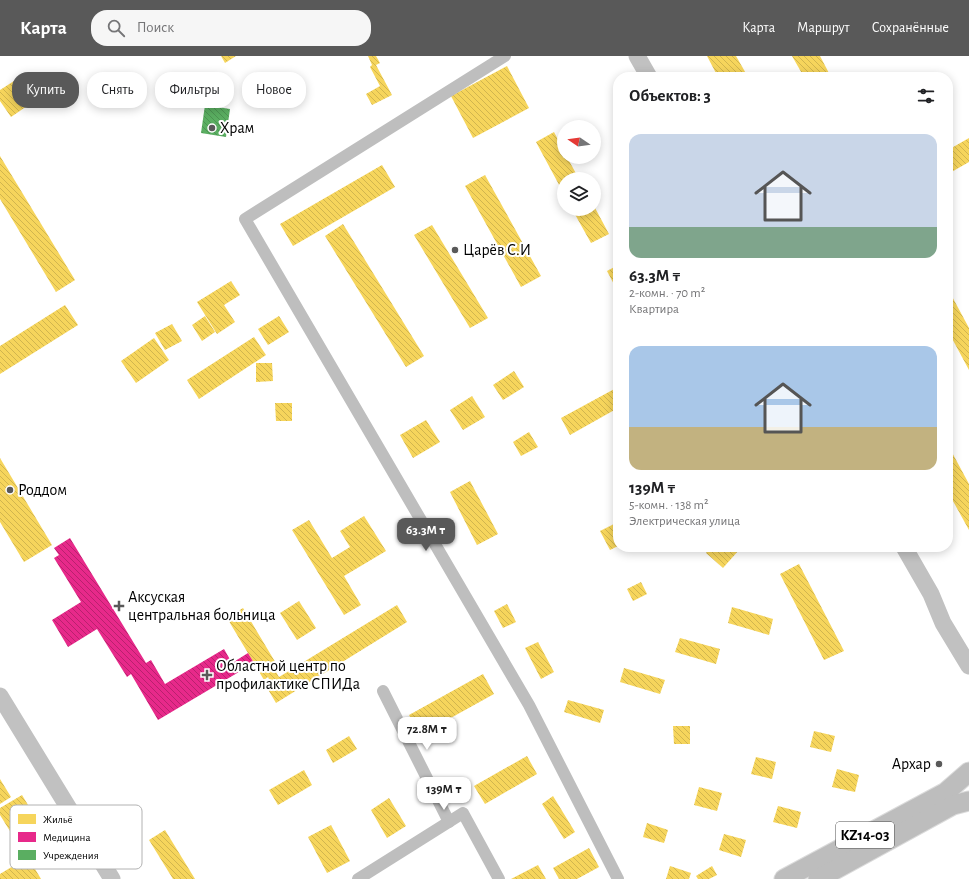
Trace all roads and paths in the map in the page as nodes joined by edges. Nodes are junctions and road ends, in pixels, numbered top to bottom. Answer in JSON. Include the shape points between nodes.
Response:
{"nodes":[{"id":1,"x":505,"y":56,"type":"edge"},
{"id":2,"x":637,"y":56,"type":"edge"},
{"id":3,"x":646,"y":72,"type":"edge"},
{"id":4,"x":907,"y":552,"type":"edge"},
{"id":5,"x":969,"y":666,"type":"edge"},
{"id":6,"x":383,"y":691,"type":"dead end"},
{"id":7,"x":0,"y":696,"type":"edge"},
{"id":8,"x":969,"y":772,"type":"edge"},
{"id":9,"x":969,"y":802,"type":"edge"},
{"id":10,"x":67,"y":805,"type":"edge"},
{"id":11,"x":449,"y":822,"type":"junction"},
{"id":12,"x":106,"y":869,"type":"edge"},
{"id":13,"x":112,"y":879,"type":"edge"},
{"id":14,"x":358,"y":879,"type":"edge"},
{"id":15,"x":499,"y":879,"type":"edge"},
{"id":16,"x":618,"y":879,"type":"edge"},
{"id":17,"x":784,"y":879,"type":"edge"},
{"id":18,"x":818,"y":879,"type":"edge"}],
"edges":[{"from":1,"to":16,"type":"street","via":[[245,219],[529,705]]},
{"from":2,"to":3,"type":"street"},
{"from":4,"to":5,"type":"street","via":[[931,594],[943,623]]},
{"from":6,"to":11,"type":"street"},
{"from":7,"to":10,"type":"street"},
{"from":8,"to":17,"type":"main road","number":"KZ14-03","via":[[946,792]]},
{"from":9,"to":18,"type":"main road","number":"KZ14-03","via":[[953,805]]},
{"from":11,"to":14,"type":"street"},
{"from":11,"to":15,"type":"street","via":[[463,813]]},
{"from":12,"to":13,"type":"street"}]}
